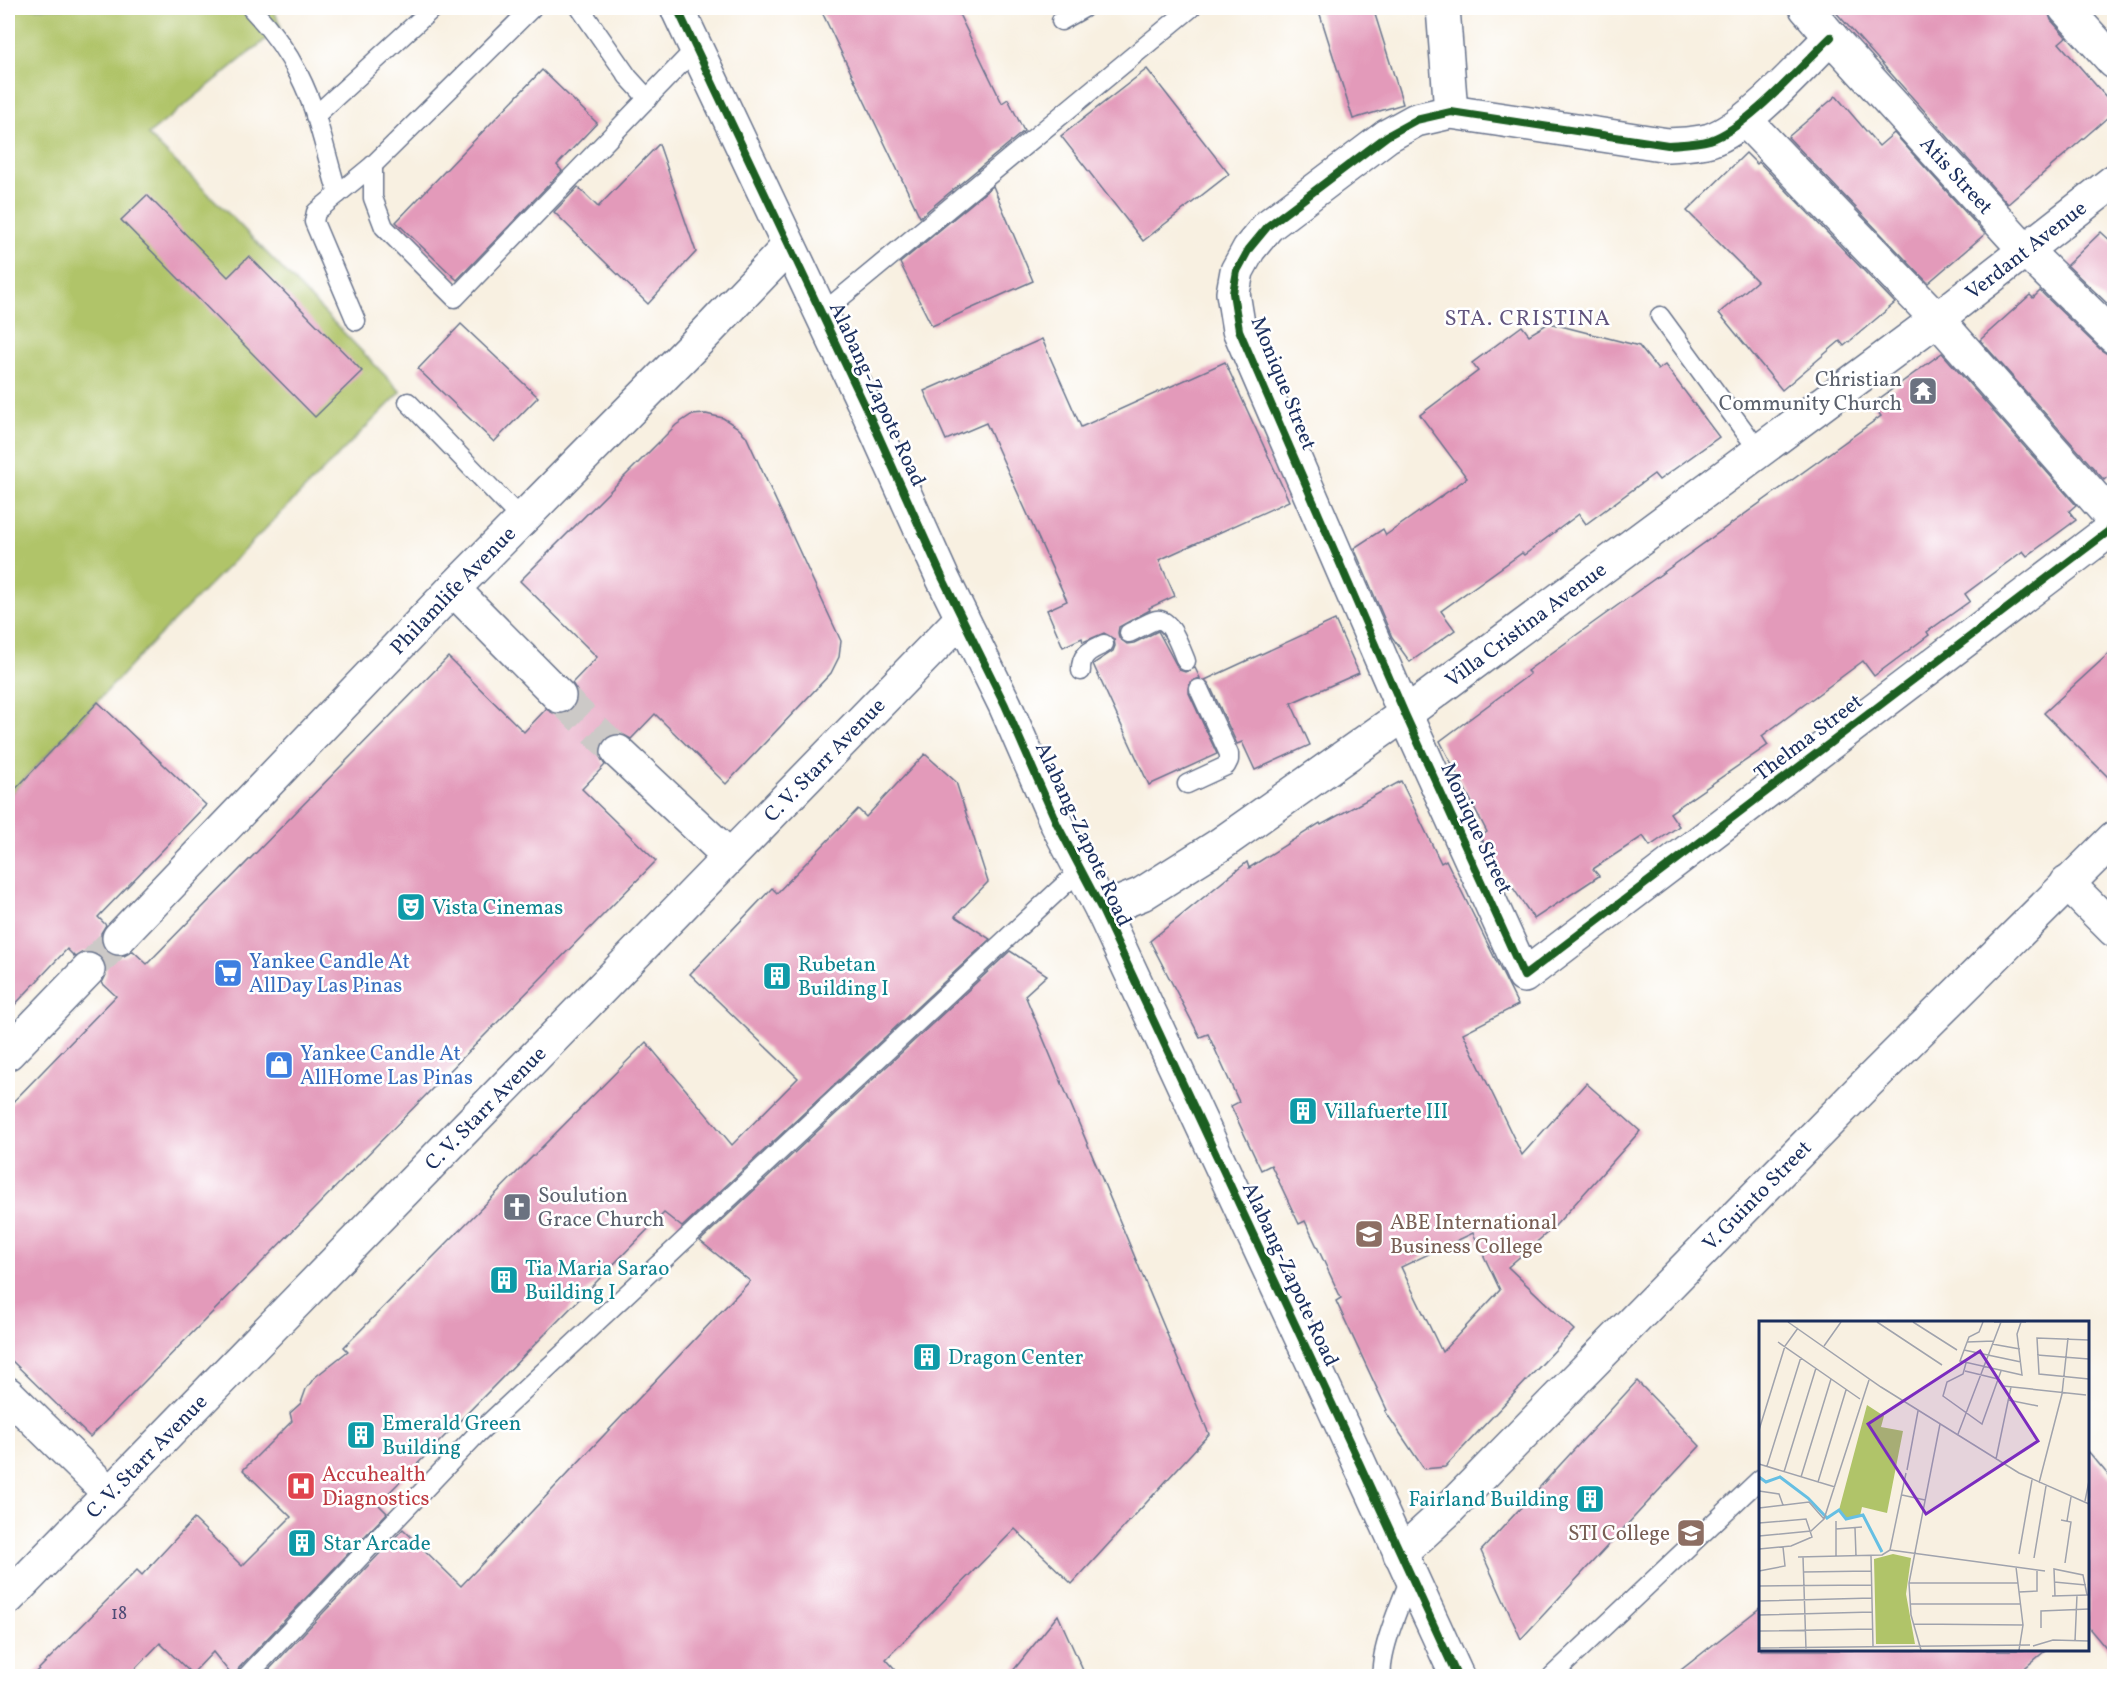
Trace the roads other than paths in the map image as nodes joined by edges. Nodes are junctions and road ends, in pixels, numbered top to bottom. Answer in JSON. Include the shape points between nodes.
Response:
{"nodes":[{"id":1,"x":251,"y":8,"type":"edge"},
{"id":2,"x":433,"y":8,"type":"edge"},
{"id":3,"x":532,"y":8,"type":"edge"},
{"id":4,"x":580,"y":8,"type":"edge"},
{"id":5,"x":678,"y":8,"type":"edge"},
{"id":6,"x":1084,"y":8,"type":"edge"},
{"id":7,"x":1191,"y":8,"type":"edge"},
{"id":8,"x":1443,"y":8,"type":"edge"},
{"id":9,"x":1806,"y":8,"type":"edge"},
{"id":10,"x":2065,"y":8,"type":"edge"},
{"id":11,"x":1061,"y":21,"type":"dead end"},
{"id":12,"x":1831,"y":38,"type":"junction"},
{"id":13,"x":696,"y":48,"type":"junction"},
{"id":14,"x":2115,"y":62,"type":"edge"},
{"id":15,"x":648,"y":99,"type":"junction"},
{"id":16,"x":1451,"y":112,"type":"junction"},
{"id":17,"x":315,"y":116,"type":"junction"},
{"id":18,"x":1745,"y":120,"type":"junction"},
{"id":19,"x":373,"y":165,"type":"junction"},
{"id":20,"x":2115,"y":181,"type":"edge"},
{"id":21,"x":338,"y":194,"type":"junction"},
{"id":22,"x":788,"y":247,"type":"junction"},
{"id":23,"x":2026,"y":252,"type":"junction"},
{"id":24,"x":821,"y":314,"type":"junction"},
{"id":25,"x":1660,"y":316,"type":"dead end"},
{"id":26,"x":1937,"y":319,"type":"junction"},
{"id":27,"x":356,"y":321,"type":"dead end"},
{"id":28,"x":2115,"y":337,"type":"edge"},
{"id":29,"x":408,"y":402,"type":"dead end"},
{"id":30,"x":1759,"y":451,"type":"junction"},
{"id":31,"x":2115,"y":520,"type":"edge"},
{"id":32,"x":523,"y":521,"type":"junction"},
{"id":33,"x":2115,"y":527,"type":"edge"},
{"id":34,"x":453,"y":589,"type":"junction"},
{"id":35,"x":962,"y":618,"type":"junction"},
{"id":36,"x":1129,"y":633,"type":"dead end"},
{"id":37,"x":1104,"y":644,"type":"dead end"},
{"id":38,"x":1186,"y":661,"type":"dead end"},
{"id":39,"x":1081,"y":671,"type":"dead end"},
{"id":40,"x":1199,"y":689,"type":"dead end"},
{"id":41,"x":559,"y":696,"type":"tunnel mouth"},
{"id":42,"x":1405,"y":714,"type":"junction"},
{"id":43,"x":618,"y":752,"type":"tunnel mouth"},
{"id":44,"x":1187,"y":784,"type":"dead end"},
{"id":45,"x":2115,"y":838,"type":"edge"},
{"id":46,"x":729,"y":856,"type":"junction"},
{"id":47,"x":1080,"y":870,"type":"junction"},
{"id":48,"x":2067,"y":883,"type":"junction"},
{"id":49,"x":1101,"y":910,"type":"junction"},
{"id":50,"x":2115,"y":930,"type":"edge"},
{"id":51,"x":119,"y":938,"type":"tunnel mouth"},
{"id":52,"x":88,"y":970,"type":"tunnel mouth"},
{"id":53,"x":1524,"y":976,"type":"joint"},
{"id":54,"x":8,"y":1053,"type":"edge"},
{"id":55,"x":8,"y":1394,"type":"edge"},
{"id":56,"x":1759,"y":1481,"type":"edge"},
{"id":57,"x":110,"y":1494,"type":"junction"},
{"id":58,"x":1405,"y":1566,"type":"junction"},
{"id":59,"x":8,"y":1598,"type":"edge"},
{"id":60,"x":247,"y":1677,"type":"edge"},
{"id":61,"x":1382,"y":1677,"type":"edge"},
{"id":62,"x":1457,"y":1677,"type":"edge"},
{"id":63,"x":1552,"y":1677,"type":"edge"}],
"edges":[{"from":1,"to":17,"type":"lane","via":[[299,75]]},
{"from":2,"to":17,"type":"lane"},
{"from":3,"to":19,"type":"lane"},
{"from":4,"to":15,"type":"lane"},
{"from":5,"to":13,"type":"main road","name":"Alabang-Zapote Road"},
{"from":6,"to":11,"type":"lane"},
{"from":7,"to":24,"type":"lane"},
{"from":8,"to":16,"type":"main road"},
{"from":9,"to":12,"type":"main road","name":"Atis Street"},
{"from":10,"to":14,"type":"main road"},
{"from":12,"to":18,"type":"main road","name":"Monique Street"},
{"from":12,"to":23,"type":"main road","name":"Atis Street"},
{"from":13,"to":15,"type":"lane"},
{"from":13,"to":22,"type":"main road","name":"Alabang-Zapote Road"},
{"from":15,"to":19,"type":"lane","via":[[455,298],[384,227],[373,198]]},
{"from":16,"to":18,"type":"main road","name":"Monique Street","via":[[1668,145],[1712,140]]},
{"from":16,"to":42,"type":"main road","name":"Monique Street","via":[[1416,120],[1388,136],[1268,226],[1237,271],[1233,293],[1239,330]]},
{"from":17,"to":21,"type":"lane"},
{"from":18,"to":26,"type":"main road"},
{"from":19,"to":21,"type":"lane"},
{"from":20,"to":23,"type":"main road","name":"Verdant Avenue"},
{"from":21,"to":27,"type":"lane","via":[[316,212],[314,222]]},
{"from":22,"to":24,"type":"main road","name":"Alabang-Zapote Road"},
{"from":22,"to":32,"type":"main road","name":"Philamlife Avenue"},
{"from":23,"to":26,"type":"main road","name":"Verdant Avenue"},
{"from":23,"to":28,"type":"main road","name":"Atis Street"},
{"from":24,"to":35,"type":"main road","name":"Alabang-Zapote Road"},
{"from":25,"to":30,"type":"lane"},
{"from":26,"to":30,"type":"main road","name":"Villa Cristina Avenue"},
{"from":26,"to":31,"type":"main road"},
{"from":29,"to":32,"type":"lane"},
{"from":30,"to":42,"type":"main road","name":"Villa Cristina Avenue"},
{"from":32,"to":34,"type":"main road","name":"Philamlife Avenue"},
{"from":33,"to":53,"type":"main road","name":"Thelma Street"},
{"from":34,"to":41,"type":"main road"},
{"from":34,"to":51,"type":"main road","name":"Philamlife Avenue"},
{"from":35,"to":46,"type":"main road","name":"C. V. Starr Avenue"},
{"from":35,"to":47,"type":"main road","name":"Alabang-Zapote Road"},
{"from":36,"to":38,"type":"lane","via":[[1164,621]]},
{"from":37,"to":39,"type":"lane","via":[[1083,657]]},
{"from":40,"to":44,"type":"lane","via":[[1229,760],[1226,766]]},
{"from":42,"to":49,"type":"main road","name":"Villa Cristina Avenue","via":[[1218,846],[1142,894]]},
{"from":42,"to":53,"type":"main road","name":"Monique Street"},
{"from":43,"to":46,"type":"main road"},
{"from":45,"to":48,"type":"main road","name":"V. Guinto Street"},
{"from":46,"to":57,"type":"main road","name":"C. V. Starr Avenue"},
{"from":47,"to":49,"type":"main road","name":"Alabang-Zapote Road"},
{"from":47,"to":60,"type":"lane","via":[[477,1434]]},
{"from":48,"to":50,"type":"main road"},
{"from":48,"to":58,"type":"main road","name":"V. Guinto Street","via":[[1448,1510]]},
{"from":49,"to":58,"type":"main road","name":"Alabang-Zapote Road"},
{"from":52,"to":54,"type":"main road"},
{"from":55,"to":57,"type":"main road"},
{"from":56,"to":63,"type":"lane"},
{"from":57,"to":59,"type":"main road","name":"C. V. Starr Avenue"},
{"from":58,"to":61,"type":"lane","via":[[1381,1666]]},
{"from":58,"to":62,"type":"main road","name":"Alabang-Zapote Road"}]}
